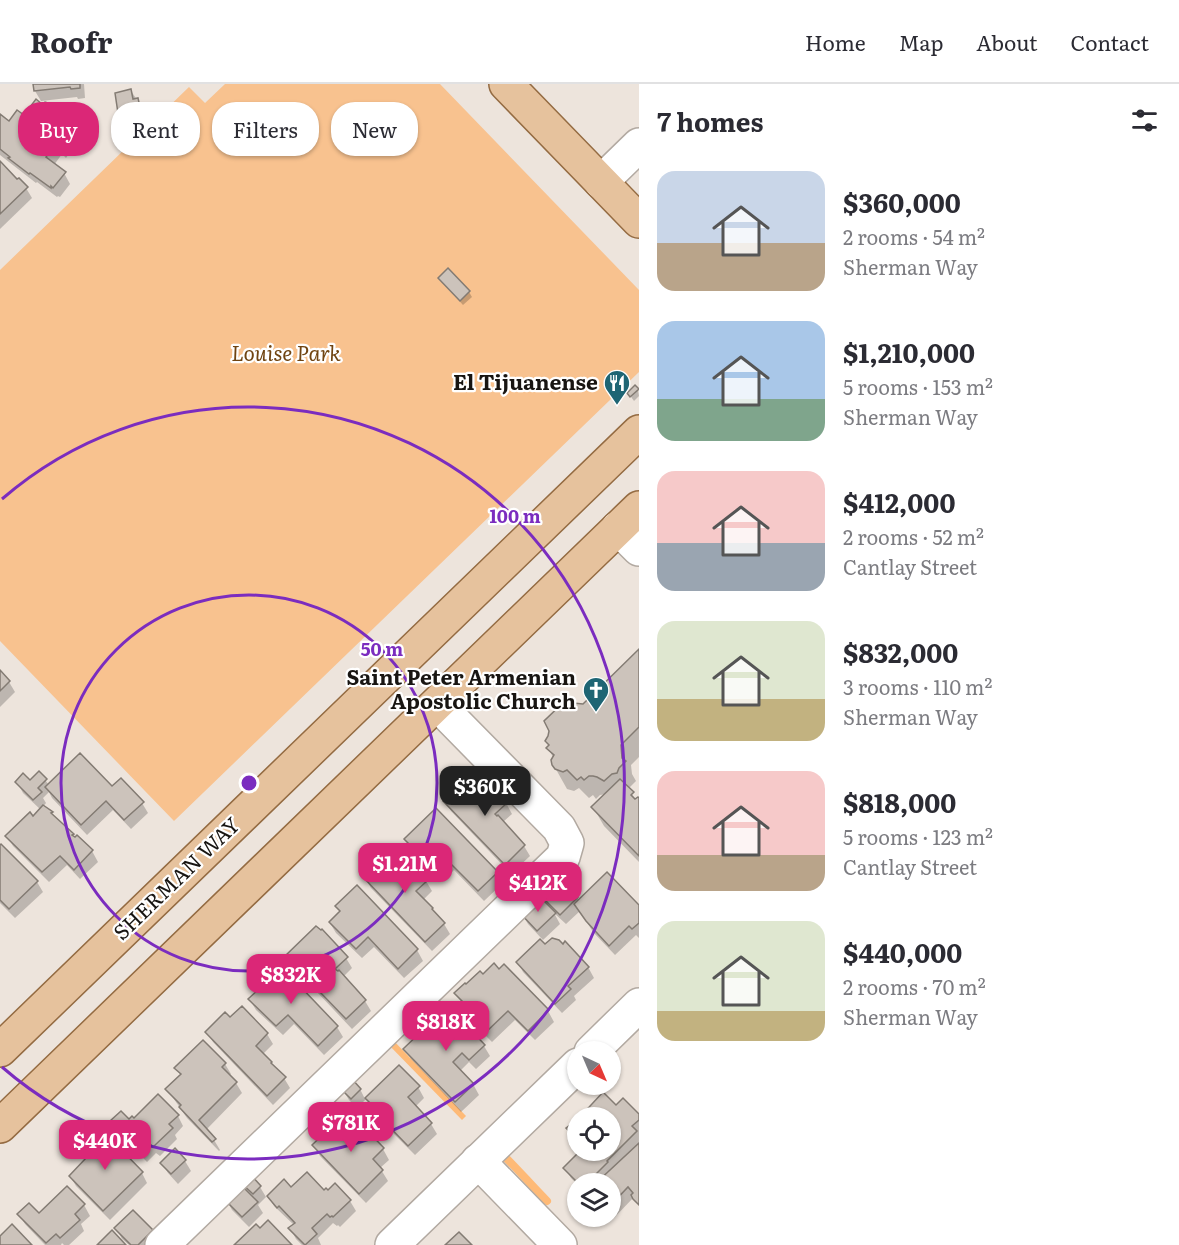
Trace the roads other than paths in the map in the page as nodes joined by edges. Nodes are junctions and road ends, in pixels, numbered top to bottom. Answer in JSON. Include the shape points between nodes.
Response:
{"nodes":[{"id":1,"x":506,"y":84,"type":"edge"},
{"id":2,"x":639,"y":145,"type":"edge"},
{"id":3,"x":601,"y":182,"type":"junction"},
{"id":4,"x":639,"y":221,"type":"edge"},
{"id":5,"x":639,"y":432,"type":"edge"},
{"id":6,"x":632,"y":528,"type":"edge"},
{"id":7,"x":437,"y":704,"type":"junction"},
{"id":8,"x":639,"y":1005,"type":"edge"},
{"id":9,"x":602,"y":1041,"type":"edge"},
{"id":10,"x":0,"y":1050,"type":"edge"},
{"id":11,"x":567,"y":1076,"type":"edge"},
{"id":12,"x":0,"y":1126,"type":"edge"},
{"id":13,"x":478,"y":1161,"type":"junction"},
{"id":14,"x":162,"y":1245,"type":"edge"},
{"id":15,"x":392,"y":1245,"type":"edge"},
{"id":16,"x":560,"y":1245,"type":"edge"}],
"edges":[{"from":1,"to":3,"type":"main road"},
{"from":2,"to":3,"type":"street"},
{"from":3,"to":4,"type":"main road"},
{"from":5,"to":10,"type":"main road","name":"SHERMAN WAY"},
{"from":6,"to":7,"type":"main road"},
{"from":7,"to":12,"type":"main road"},
{"from":7,"to":14,"type":"street","via":[[559,828],[567,843],[563,857]]},
{"from":8,"to":9,"type":"street"},
{"from":11,"to":13,"type":"street"},
{"from":13,"to":15,"type":"street"},
{"from":13,"to":16,"type":"street"}]}
